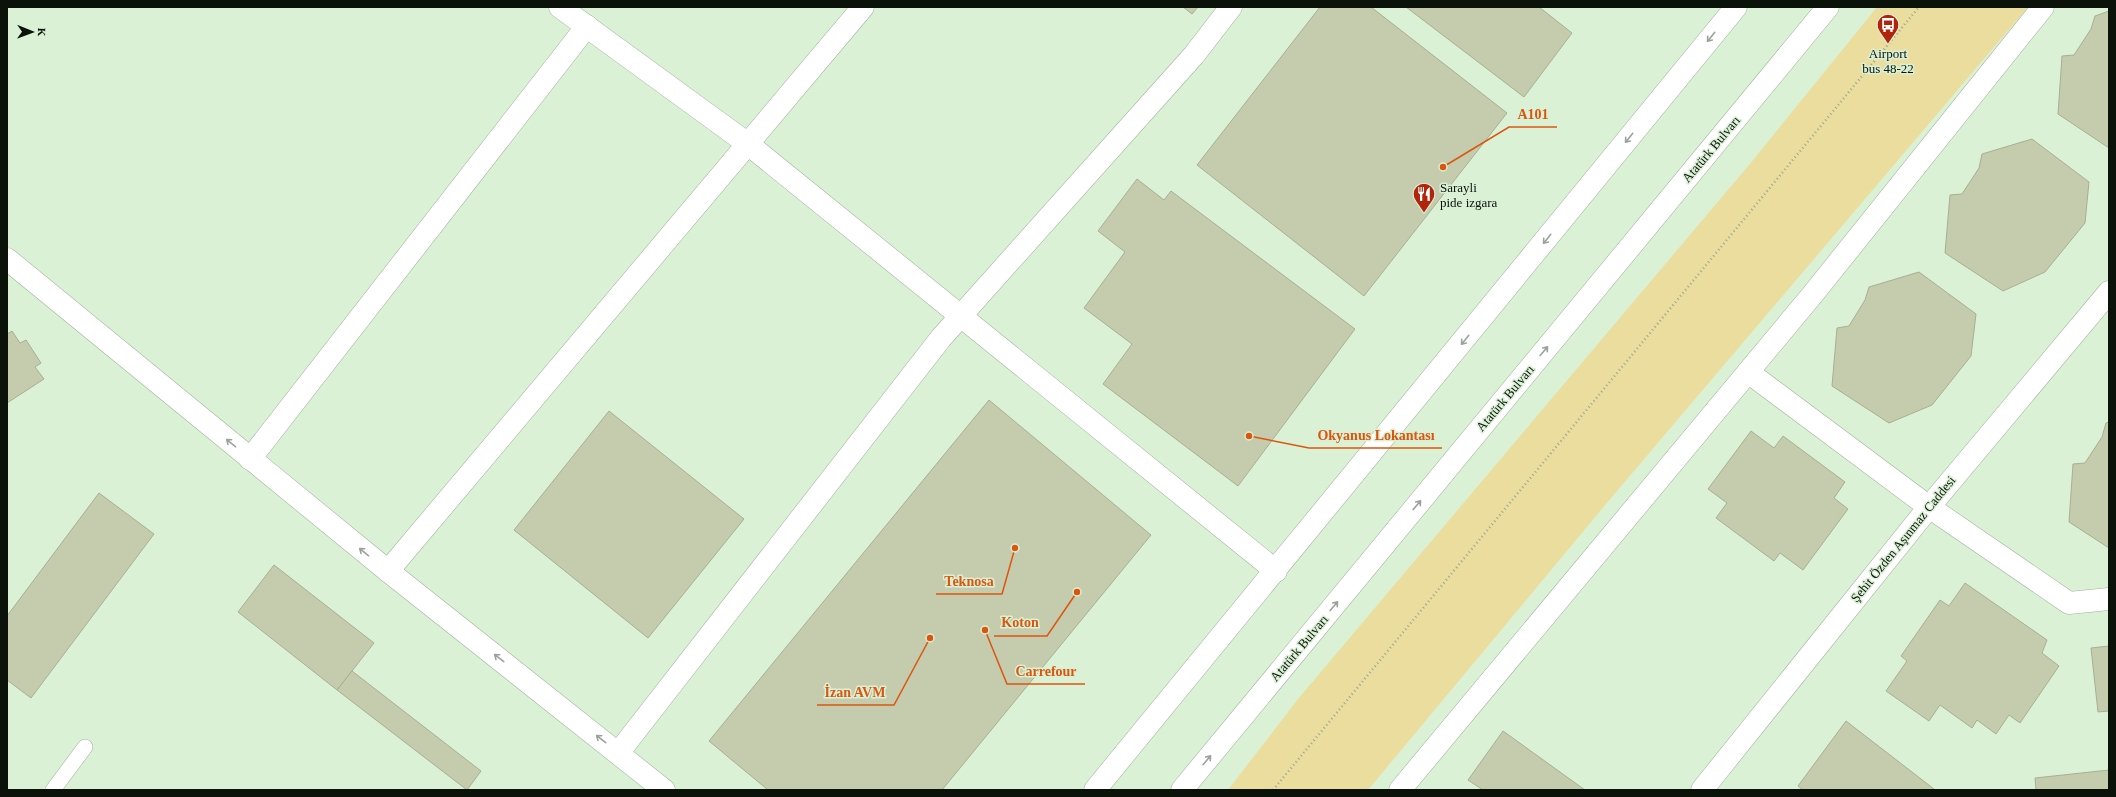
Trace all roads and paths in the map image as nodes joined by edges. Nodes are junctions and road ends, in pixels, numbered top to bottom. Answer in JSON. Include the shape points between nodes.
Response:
{"nodes":[{"id":1,"x":560,"y":7,"type":"edge"},
{"id":2,"x":862,"y":7,"type":"edge"},
{"id":3,"x":1231,"y":7,"type":"edge"},
{"id":4,"x":1736,"y":7,"type":"edge"},
{"id":5,"x":1828,"y":7,"type":"edge"},
{"id":6,"x":1919,"y":7,"type":"edge"},
{"id":7,"x":2043,"y":7,"type":"edge"},
{"id":8,"x":587,"y":26,"type":"junction"},
{"id":9,"x":748,"y":144,"type":"junction"},
{"id":10,"x":7,"y":259,"type":"edge"},
{"id":11,"x":2109,"y":292,"type":"edge"},
{"id":12,"x":961,"y":315,"type":"junction"},
{"id":13,"x":1748,"y":372,"type":"junction"},
{"id":14,"x":250,"y":458,"type":"junction"},
{"id":15,"x":1928,"y":507,"type":"junction"},
{"id":16,"x":388,"y":571,"type":"junction"},
{"id":17,"x":1276,"y":571,"type":"junction"},
{"id":18,"x":2109,"y":599,"type":"edge"},
{"id":19,"x":85,"y":747,"type":"dead end"},
{"id":20,"x":619,"y":752,"type":"junction"},
{"id":21,"x":1706,"y":789,"type":"edge"},
{"id":22,"x":53,"y":790,"type":"edge"},
{"id":23,"x":664,"y":790,"type":"edge"},
{"id":24,"x":1095,"y":790,"type":"edge"},
{"id":25,"x":1182,"y":790,"type":"edge"},
{"id":26,"x":1273,"y":790,"type":"edge"},
{"id":27,"x":1400,"y":790,"type":"edge"}],
"edges":[{"from":1,"to":8,"type":"street"},
{"from":2,"to":9,"type":"street"},
{"from":3,"to":12,"type":"street","via":[[1194,56]]},
{"from":4,"to":17,"type":"street","one_way":true},
{"from":25,"to":5,"type":"street","name":"Atatürk Bulvarı","one_way":true},
{"from":6,"to":26,"type":"path"},
{"from":7,"to":13,"type":"street"},
{"from":8,"to":9,"type":"street"},
{"from":8,"to":14,"type":"street"},
{"from":9,"to":12,"type":"street"},
{"from":9,"to":16,"type":"street"},
{"from":14,"to":10,"type":"street","one_way":true},
{"from":11,"to":15,"type":"street","name":"Şehit Özden Aşınmaz Caddesi"},
{"from":12,"to":17,"type":"street"},
{"from":12,"to":20,"type":"street"},
{"from":13,"to":15,"type":"street"},
{"from":13,"to":27,"type":"street"},
{"from":16,"to":14,"type":"street","one_way":true},
{"from":15,"to":18,"type":"street","via":[[2069,603]]},
{"from":15,"to":21,"type":"street","name":"Şehit Özden Aşınmaz Caddesi"},
{"from":20,"to":16,"type":"street","one_way":true},
{"from":17,"to":24,"type":"street"},
{"from":19,"to":22,"type":"lane"},
{"from":20,"to":23,"type":"street"}]}
